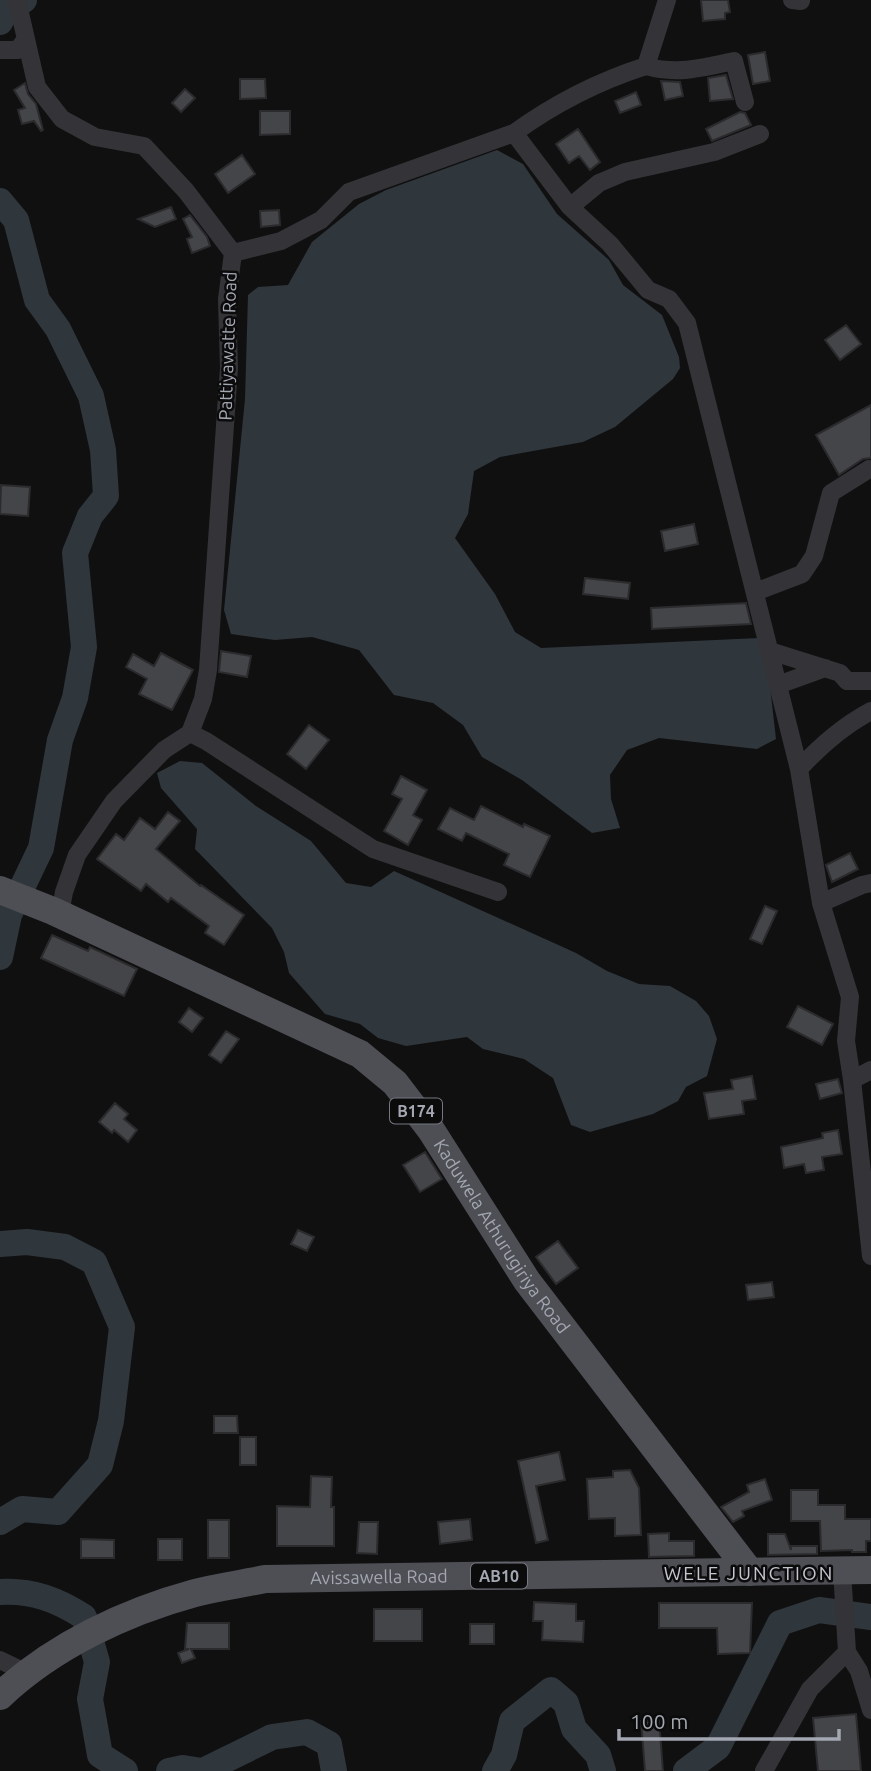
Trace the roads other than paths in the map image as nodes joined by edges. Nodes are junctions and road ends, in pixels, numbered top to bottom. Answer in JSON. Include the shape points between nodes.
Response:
{"nodes":[{"id":1,"x":17,"y":0,"type":"edge"},
{"id":2,"x":667,"y":0,"type":"edge"},
{"id":3,"x":25,"y":40,"type":"junction"},
{"id":4,"x":0,"y":50,"type":"edge"},
{"id":5,"x":646,"y":66,"type":"junction"},
{"id":6,"x":745,"y":102,"type":"dead end"},
{"id":7,"x":514,"y":133,"type":"junction"},
{"id":8,"x":760,"y":134,"type":"dead end"},
{"id":9,"x":570,"y":207,"type":"junction"},
{"id":10,"x":233,"y":253,"type":"junction"},
{"id":11,"x":869,"y":469,"type":"edge"},
{"id":12,"x":755,"y":592,"type":"junction"},
{"id":13,"x":770,"y":651,"type":"junction"},
{"id":14,"x":825,"y":668,"type":"junction"},
{"id":15,"x":871,"y":681,"type":"edge"},
{"id":16,"x":778,"y":685,"type":"junction"},
{"id":17,"x":871,"y":711,"type":"edge"},
{"id":18,"x":190,"y":733,"type":"junction"},
{"id":19,"x":799,"y":769,"type":"junction"},
{"id":20,"x":871,"y":883,"type":"edge"},
{"id":21,"x":0,"y":890,"type":"edge"},
{"id":22,"x":498,"y":892,"type":"dead end"},
{"id":23,"x":821,"y":903,"type":"junction"},
{"id":24,"x":56,"y":912,"type":"junction"},
{"id":25,"x":871,"y":1070,"type":"edge"},
{"id":26,"x":852,"y":1080,"type":"junction"},
{"id":27,"x":871,"y":1256,"type":"edge"},
{"id":28,"x":871,"y":1570,"type":"edge"},
{"id":29,"x":750,"y":1572,"type":"junction"},
{"id":30,"x":843,"y":1580,"type":"junction"},
{"id":31,"x":846,"y":1647,"type":"junction"},
{"id":32,"x":13,"y":1666,"type":"edge"},
{"id":33,"x":0,"y":1696,"type":"edge"},
{"id":34,"x":871,"y":1710,"type":"edge"},
{"id":35,"x":764,"y":1771,"type":"edge"}],
"edges":[{"from":1,"to":3,"type":"street"},
{"from":2,"to":5,"type":"street"},
{"from":3,"to":4,"type":"street","via":[[18,50]]},
{"from":3,"to":10,"type":"street","via":[[37,87],[62,119],[95,136],[144,146],[186,191]]},
{"from":5,"to":6,"type":"street","via":[[693,71],[734,61]]},
{"from":5,"to":7,"type":"street","name":"Pattiyawatte Road","via":[[609,78]]},
{"from":7,"to":9,"type":"street"},
{"from":7,"to":10,"type":"street","name":"Pattiyawatte Road","via":[[349,192],[321,220],[281,241]]},
{"from":8,"to":9,"type":"street","via":[[714,152],[625,172],[599,183]]},
{"from":9,"to":12,"type":"street","via":[[610,244],[648,290],[669,299],[687,323]]},
{"from":10,"to":18,"type":"street","name":"Pattiyawatte Road","via":[[208,670]]},
{"from":11,"to":12,"type":"street","via":[[831,493],[814,556],[802,574]]},
{"from":12,"to":13,"type":"street"},
{"from":13,"to":14,"type":"street"},
{"from":13,"to":16,"type":"street"},
{"from":14,"to":15,"type":"street","via":[[847,681]]},
{"from":14,"to":16,"type":"street"},
{"from":16,"to":19,"type":"street"},
{"from":17,"to":19,"type":"street","via":[[819,748]]},
{"from":18,"to":22,"type":"street","via":[[373,849]]},
{"from":18,"to":24,"type":"street","via":[[164,750],[114,801],[77,855]]},
{"from":19,"to":23,"type":"street"},
{"from":20,"to":23,"type":"street"},
{"from":21,"to":24,"type":"main road","name":"Kaduwela Athurugiriya Road","number":"B174"},
{"from":23,"to":26,"type":"street","via":[[850,997],[846,1041]]},
{"from":24,"to":29,"type":"main road","name":"Kaduwela Athurugiriya Road","number":"B174","via":[[360,1054],[395,1083],[431,1130],[527,1281]]},
{"from":25,"to":26,"type":"street"},
{"from":26,"to":27,"type":"street"},
{"from":28,"to":30,"type":"main road","name":"Avissawella Road","number":"AB10"},
{"from":29,"to":30,"type":"main road","name":"Avissawella Road","number":"AB10"},
{"from":29,"to":32,"type":"main road","name":"Avissawella Road","number":"AB10","via":[[265,1579],[195,1593],[132,1615],[57,1653]]},
{"from":30,"to":31,"type":"street"},
{"from":31,"to":34,"type":"street"},
{"from":31,"to":35,"type":"street","via":[[810,1689]]},
{"from":32,"to":33,"type":"main road","name":"Avissawella Road","number":"AB10"}]}
